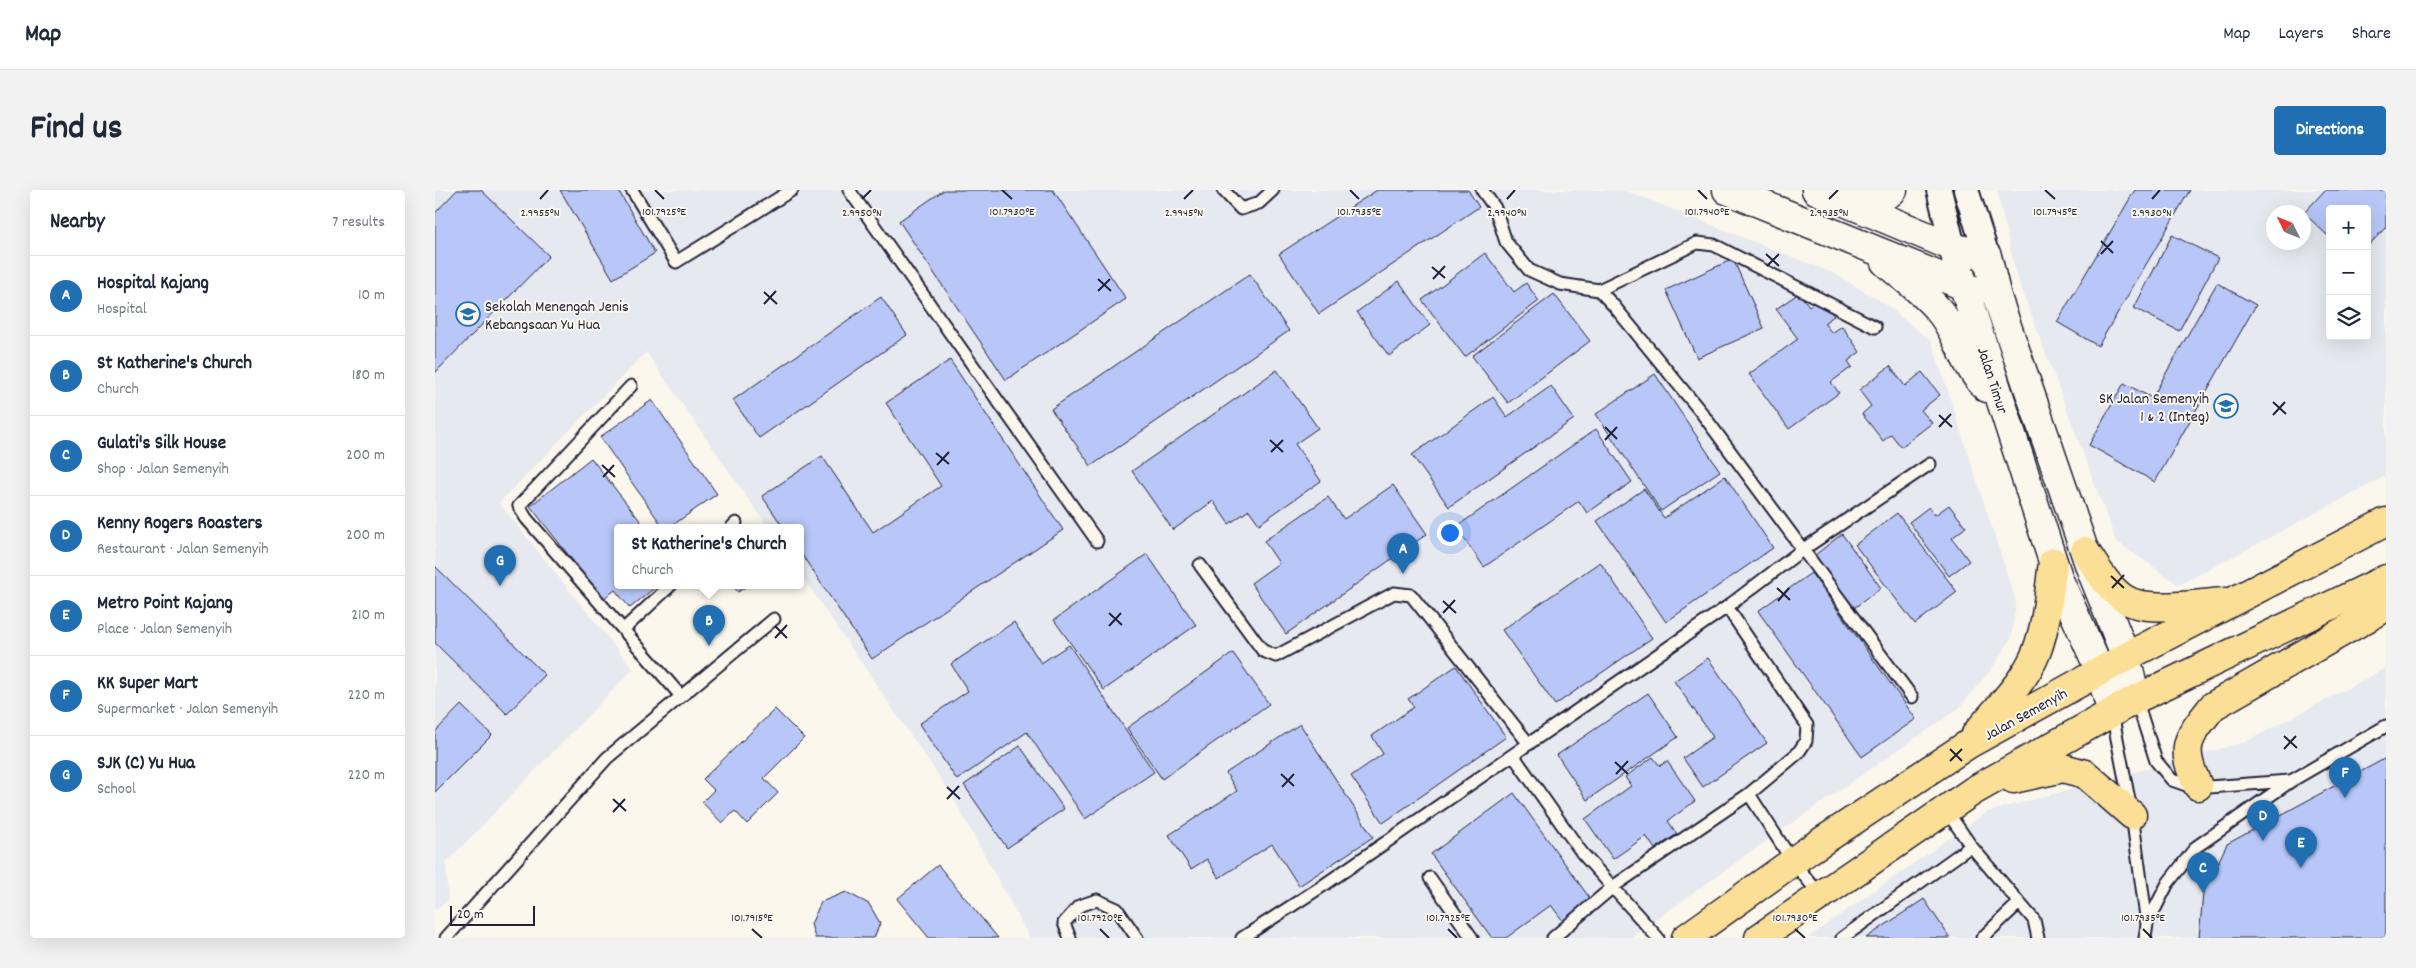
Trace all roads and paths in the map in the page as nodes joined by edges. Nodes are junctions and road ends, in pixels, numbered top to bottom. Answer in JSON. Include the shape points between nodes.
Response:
{"nodes":[{"id":1,"x":632,"y":190,"type":"edge"},
{"id":2,"x":792,"y":190,"type":"edge"},
{"id":3,"x":849,"y":190,"type":"edge"},
{"id":4,"x":1223,"y":190,"type":"edge"},
{"id":5,"x":1273,"y":190,"type":"edge"},
{"id":6,"x":1482,"y":190,"type":"edge"},
{"id":7,"x":1727,"y":190,"type":"edge"},
{"id":8,"x":1893,"y":190,"type":"edge"},
{"id":9,"x":1939,"y":190,"type":"edge"},
{"id":10,"x":1966,"y":190,"type":"edge"},
{"id":11,"x":1828,"y":195,"type":"edge"},
{"id":12,"x":1953,"y":247,"type":"junction"},
{"id":13,"x":1869,"y":248,"type":"junction"},
{"id":14,"x":1987,"y":256,"type":"junction"},
{"id":15,"x":1964,"y":287,"type":"junction"},
{"id":16,"x":1599,"y":290,"type":"junction"},
{"id":17,"x":1997,"y":297,"type":"junction"},
{"id":18,"x":1875,"y":327,"type":"dead end"},
{"id":19,"x":631,"y":386,"type":"dead end"},
{"id":20,"x":2001,"y":401,"type":"junction"},
{"id":21,"x":1930,"y":464,"type":"dead end"},
{"id":22,"x":2386,"y":522,"type":"edge"},
{"id":23,"x":1097,"y":541,"type":"dead end"},
{"id":24,"x":1802,"y":550,"type":"junction"},
{"id":25,"x":2085,"y":551,"type":"junction"},
{"id":26,"x":2053,"y":562,"type":"junction"},
{"id":27,"x":1200,"y":565,"type":"dead end"},
{"id":28,"x":2386,"y":579,"type":"edge"},
{"id":29,"x":667,"y":589,"type":"edge"},
{"id":30,"x":2236,"y":601,"type":"junction"},
{"id":31,"x":1727,"y":607,"type":"junction"},
{"id":32,"x":2386,"y":608,"type":"edge"},
{"id":33,"x":774,"y":619,"type":"dead end"},
{"id":34,"x":624,"y":629,"type":"junction"},
{"id":35,"x":2126,"y":657,"type":"junction"},
{"id":36,"x":2100,"y":671,"type":"junction"},
{"id":37,"x":680,"y":695,"type":"junction"},
{"id":38,"x":1912,"y":697,"type":"dead end"},
{"id":39,"x":2136,"y":699,"type":"junction"},
{"id":40,"x":2112,"y":713,"type":"junction"},
{"id":41,"x":2386,"y":726,"type":"edge"},
{"id":42,"x":1529,"y":744,"type":"junction"},
{"id":43,"x":1967,"y":745,"type":"junction"},
{"id":44,"x":1513,"y":755,"type":"junction"},
{"id":45,"x":2291,"y":781,"type":"junction"},
{"id":46,"x":2198,"y":786,"type":"junction"},
{"id":47,"x":1973,"y":791,"type":"junction"},
{"id":48,"x":1749,"y":794,"type":"junction"},
{"id":49,"x":1946,"y":810,"type":"junction"},
{"id":50,"x":2132,"y":815,"type":"junction"},
{"id":51,"x":1971,"y":846,"type":"junction"},
{"id":52,"x":1793,"y":862,"type":"junction"},
{"id":53,"x":1430,"y":878,"type":"dead end"},
{"id":54,"x":1614,"y":886,"type":"junction"},
{"id":55,"x":1821,"y":896,"type":"junction"},
{"id":56,"x":2019,"y":903,"type":"junction"},
{"id":57,"x":2147,"y":924,"type":"junction"},
{"id":58,"x":446,"y":938,"type":"edge"},
{"id":59,"x":1070,"y":938,"type":"edge"},
{"id":60,"x":1137,"y":938,"type":"edge"},
{"id":61,"x":1242,"y":938,"type":"edge"},
{"id":62,"x":1472,"y":938,"type":"edge"},
{"id":63,"x":1553,"y":938,"type":"edge"},
{"id":64,"x":1659,"y":938,"type":"edge"},
{"id":65,"x":1686,"y":938,"type":"edge"},
{"id":66,"x":1759,"y":938,"type":"edge"},
{"id":67,"x":1842,"y":938,"type":"edge"},
{"id":68,"x":1982,"y":938,"type":"edge"},
{"id":69,"x":2038,"y":938,"type":"edge"},
{"id":70,"x":2145,"y":938,"type":"edge"}],
"edges":[{"from":1,"to":2,"type":"lane","via":[[676,262]]},
{"from":3,"to":23,"type":"lane"},
{"from":4,"to":5,"type":"lane","via":[[1241,209],[1259,203]]},
{"from":6,"to":16,"type":"lane","via":[[1495,208],[1506,242],[1529,270],[1560,284]]},
{"from":7,"to":13,"type":"main road"},
{"from":8,"to":11,"type":"main road","via":[[1875,198]]},
{"from":9,"to":12,"type":"street"},
{"from":10,"to":14,"type":"street"},
{"from":11,"to":12,"type":"main road"},
{"from":12,"to":14,"type":"main road"},
{"from":12,"to":15,"type":"main road","name":"Jalan Timur"},
{"from":13,"to":15,"type":"main road"},
{"from":13,"to":20,"type":"main road","via":[[1940,311],[1978,381]]},
{"from":14,"to":17,"type":"main road","name":"Jalan Timur"},
{"from":15,"to":17,"type":"main road"},
{"from":15,"to":20,"type":"main road","name":"Jalan Timur"},
{"from":16,"to":18,"type":"lane","via":[[1697,243],[1714,245]]},
{"from":16,"to":24,"type":"lane","via":[[1701,412]]},
{"from":17,"to":25,"type":"main road","name":"Jalan Timur"},
{"from":19,"to":34,"type":"lane","via":[[519,506]]},
{"from":20,"to":26,"type":"main road","name":"Jalan Timur"},
{"from":21,"to":24,"type":"lane"},
{"from":22,"to":30,"type":"main road","name":"Jalan Semenyih"},
{"from":24,"to":31,"type":"lane"},
{"from":24,"to":38,"type":"lane"},
{"from":25,"to":30,"type":"main road","via":[[2112,588],[2135,605]]},
{"from":25,"to":35,"type":"main road","name":"Jalan Timur"},
{"from":26,"to":36,"type":"main road","name":"Jalan Timur"},
{"from":26,"to":43,"type":"main road","via":[[2036,654],[2024,676]]},
{"from":27,"to":42,"type":"lane","via":[[1263,651],[1276,656],[1394,593],[1411,596]]},
{"from":28,"to":39,"type":"main road"},
{"from":29,"to":34,"type":"lane"},
{"from":30,"to":35,"type":"main road","name":"Jalan Semenyih"},
{"from":31,"to":42,"type":"lane"},
{"from":31,"to":48,"type":"lane","via":[[1807,726],[1806,741],[1798,753]]},
{"from":32,"to":46,"type":"main road","via":[[2213,706],[2186,746],[2188,765]]},
{"from":33,"to":37,"type":"lane"},
{"from":34,"to":37,"type":"lane"},
{"from":35,"to":36,"type":"main road","name":"Jalan Semenyih"},
{"from":35,"to":39,"type":"main road","name":"Jalan Timur"},
{"from":36,"to":40,"type":"main road","name":"Jalan Timur"},
{"from":36,"to":43,"type":"main road","name":"Jalan Semenyih"},
{"from":37,"to":58,"type":"lane","via":[[607,758]]},
{"from":39,"to":40,"type":"main road"},
{"from":39,"to":46,"type":"lane","via":[[2156,760],[2172,780]]},
{"from":40,"to":47,"type":"main road"},
{"from":40,"to":50,"type":"lane"},
{"from":41,"to":45,"type":"lane"},
{"from":42,"to":44,"type":"lane"},
{"from":43,"to":52,"type":"main road","name":"Jalan Semenyih"},
{"from":44,"to":54,"type":"lane","via":[[1582,853]]},
{"from":44,"to":61,"type":"lane"},
{"from":45,"to":46,"type":"lane"},
{"from":45,"to":57,"type":"lane","via":[[2195,847],[2168,883]]},
{"from":47,"to":49,"type":"main road"},
{"from":47,"to":50,"type":"main road","via":[[2063,768],[2085,774]]},
{"from":48,"to":52,"type":"lane"},
{"from":48,"to":54,"type":"lane"},
{"from":49,"to":51,"type":"lane"},
{"from":49,"to":55,"type":"main road"},
{"from":50,"to":57,"type":"lane"},
{"from":51,"to":56,"type":"lane"},
{"from":51,"to":67,"type":"lane"},
{"from":52,"to":55,"type":"lane"},
{"from":52,"to":65,"type":"main road","name":"Jalan Semenyih"},
{"from":53,"to":62,"type":"lane"},
{"from":54,"to":63,"type":"lane"},
{"from":54,"to":64,"type":"lane"},
{"from":55,"to":66,"type":"main road"},
{"from":56,"to":68,"type":"lane"},
{"from":56,"to":69,"type":"lane","via":[[2034,920]]},
{"from":57,"to":70,"type":"lane"},
{"from":59,"to":60,"type":"lane","via":[[1064,923],[1079,906],[1097,900],[1117,909]]}]}
